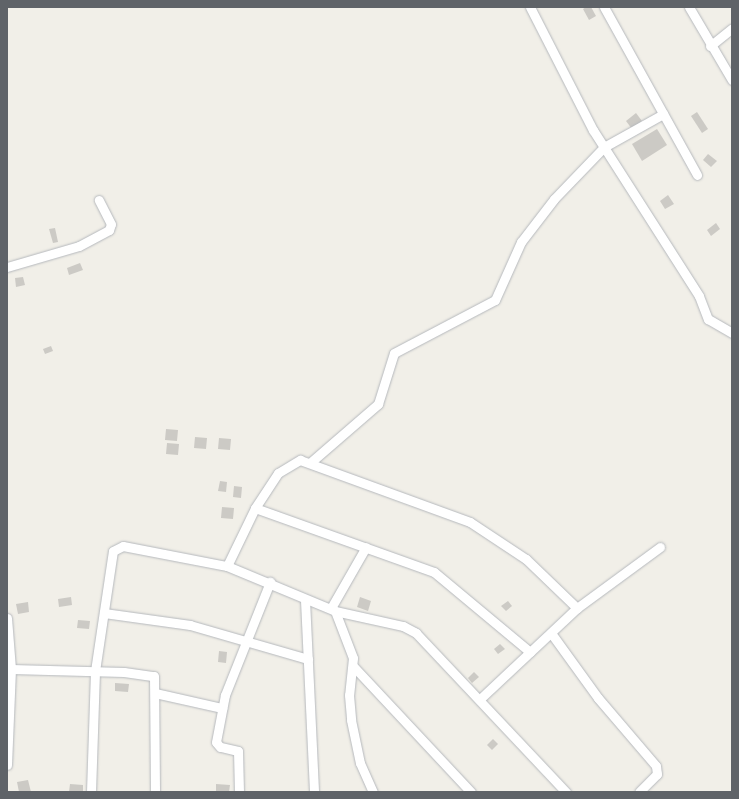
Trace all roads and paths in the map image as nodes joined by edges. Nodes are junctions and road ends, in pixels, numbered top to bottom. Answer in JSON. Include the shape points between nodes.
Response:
{"nodes":[{"id":1,"x":530,"y":7,"type":"edge"},
{"id":2,"x":604,"y":7,"type":"edge"},
{"id":3,"x":689,"y":7,"type":"edge"},
{"id":4,"x":732,"y":28,"type":"edge"},
{"id":5,"x":710,"y":46,"type":"junction"},
{"id":6,"x":732,"y":80,"type":"edge"},
{"id":7,"x":663,"y":114,"type":"junction"},
{"id":8,"x":604,"y":147,"type":"junction"},
{"id":9,"x":697,"y":175,"type":"dead end"},
{"id":10,"x":99,"y":200,"type":"dead end"},
{"id":11,"x":7,"y":267,"type":"edge"},
{"id":12,"x":732,"y":333,"type":"edge"},
{"id":13,"x":311,"y":462,"type":"junction"},
{"id":14,"x":255,"y":508,"type":"junction"},
{"id":15,"x":366,"y":547,"type":"junction"},
{"id":16,"x":660,"y":547,"type":"dead end"},
{"id":17,"x":227,"y":566,"type":"junction"},
{"id":18,"x":270,"y":582,"type":"junction"},
{"id":19,"x":305,"y":600,"type":"junction"},
{"id":20,"x":577,"y":608,"type":"junction"},
{"id":21,"x":333,"y":609,"type":"junction"},
{"id":22,"x":104,"y":613,"type":"junction"},
{"id":23,"x":7,"y":618,"type":"edge"},
{"id":24,"x":551,"y":633,"type":"junction"},
{"id":25,"x":248,"y":639,"type":"junction"},
{"id":26,"x":530,"y":652,"type":"junction"},
{"id":27,"x":308,"y":659,"type":"junction"},
{"id":28,"x":353,"y":666,"type":"junction"},
{"id":29,"x":11,"y":669,"type":"junction"},
{"id":30,"x":95,"y":670,"type":"junction"},
{"id":31,"x":155,"y":693,"type":"junction"},
{"id":32,"x":480,"y":699,"type":"junction"},
{"id":33,"x":222,"y":708,"type":"junction"},
{"id":34,"x":7,"y":764,"type":"edge"},
{"id":35,"x":90,"y":792,"type":"edge"},
{"id":36,"x":155,"y":792,"type":"edge"},
{"id":37,"x":239,"y":792,"type":"edge"},
{"id":38,"x":314,"y":792,"type":"edge"},
{"id":39,"x":373,"y":792,"type":"edge"},
{"id":40,"x":471,"y":792,"type":"edge"},
{"id":41,"x":566,"y":792,"type":"edge"},
{"id":42,"x":639,"y":792,"type":"edge"}],
"edges":[{"from":1,"to":8,"type":"street"},
{"from":2,"to":7,"type":"street"},
{"from":3,"to":5,"type":"street"},
{"from":4,"to":5,"type":"street"},
{"from":5,"to":6,"type":"street"},
{"from":7,"to":8,"type":"street"},
{"from":7,"to":9,"type":"street"},
{"from":8,"to":12,"type":"street","via":[[699,296],[708,319]]},
{"from":8,"to":13,"type":"street","via":[[528,231],[514,254],[500,295],[394,353],[378,404]]},
{"from":10,"to":11,"type":"street","via":[[111,224],[109,230],[79,246]]},
{"from":13,"to":14,"type":"street","via":[[288,464]]},
{"from":13,"to":20,"type":"street","via":[[470,522],[526,560]]},
{"from":14,"to":15,"type":"street"},
{"from":14,"to":17,"type":"street"},
{"from":15,"to":21,"type":"street"},
{"from":15,"to":26,"type":"street","via":[[434,572]]},
{"from":16,"to":20,"type":"street"},
{"from":17,"to":18,"type":"street"},
{"from":17,"to":22,"type":"street","via":[[138,548],[117,547],[112,557]]},
{"from":18,"to":19,"type":"street"},
{"from":18,"to":25,"type":"street"},
{"from":19,"to":21,"type":"street"},
{"from":19,"to":27,"type":"street"},
{"from":20,"to":24,"type":"street"},
{"from":21,"to":28,"type":"street","via":[[350,643]]},
{"from":21,"to":32,"type":"street","via":[[403,626],[416,633]]},
{"from":22,"to":25,"type":"street","via":[[190,625]]},
{"from":22,"to":30,"type":"street"},
{"from":23,"to":29,"type":"street"},
{"from":24,"to":26,"type":"street"},
{"from":24,"to":42,"type":"street","via":[[598,698],[656,766],[656,774]]},
{"from":25,"to":27,"type":"street"},
{"from":25,"to":33,"type":"street"},
{"from":26,"to":32,"type":"street"},
{"from":27,"to":38,"type":"street"},
{"from":28,"to":39,"type":"street","via":[[349,695],[351,720],[360,763]]},
{"from":28,"to":40,"type":"street"},
{"from":29,"to":30,"type":"street"},
{"from":29,"to":34,"type":"street"},
{"from":30,"to":31,"type":"street","via":[[150,674],[155,680]]},
{"from":30,"to":35,"type":"street"},
{"from":31,"to":33,"type":"street"},
{"from":31,"to":36,"type":"street"},
{"from":32,"to":41,"type":"street"},
{"from":33,"to":37,"type":"street","via":[[216,742],[220,747],[238,752]]}]}
